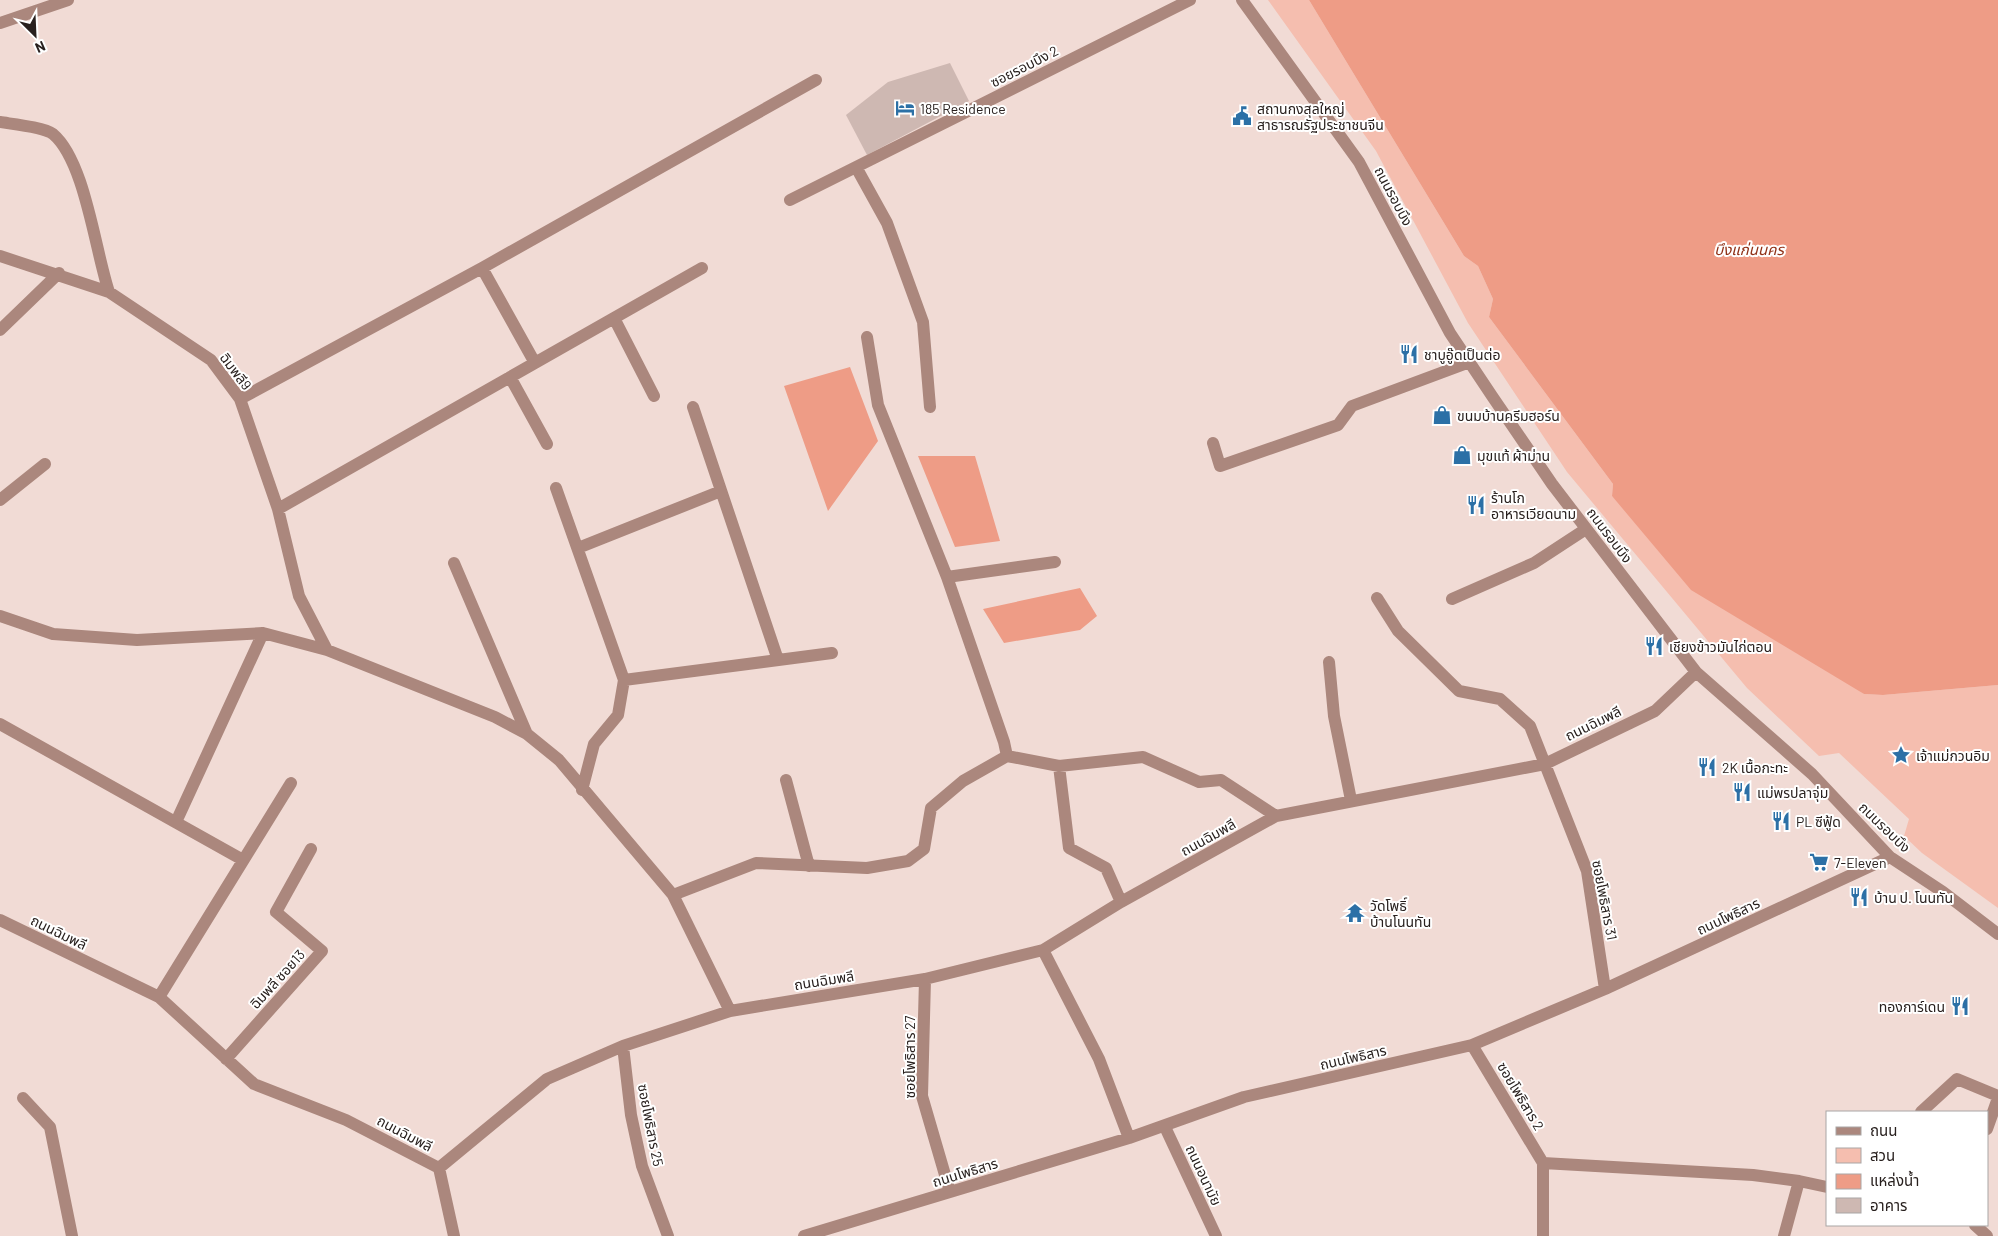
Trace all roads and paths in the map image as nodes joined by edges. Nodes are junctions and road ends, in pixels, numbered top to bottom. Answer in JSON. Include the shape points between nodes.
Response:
{"nodes":[{"id":1,"x":68,"y":0,"type":"edge"},
{"id":2,"x":1190,"y":0,"type":"edge"},
{"id":3,"x":1242,"y":0,"type":"edge"},
{"id":4,"x":0,"y":23,"type":"edge"},
{"id":5,"x":816,"y":80,"type":"dead end"},
{"id":6,"x":0,"y":122,"type":"edge"},
{"id":7,"x":856,"y":167,"type":"junction"},
{"id":8,"x":790,"y":200,"type":"dead end"},
{"id":9,"x":0,"y":256,"type":"edge"},
{"id":10,"x":482,"y":268,"type":"junction"},
{"id":11,"x":702,"y":268,"type":"dead end"},
{"id":12,"x":59,"y":274,"type":"junction"},
{"id":13,"x":109,"y":292,"type":"junction"},
{"id":14,"x":614,"y":318,"type":"junction"},
{"id":15,"x":0,"y":330,"type":"edge"},
{"id":16,"x":867,"y":337,"type":"dead end"},
{"id":17,"x":1470,"y":362,"type":"junction"},
{"id":18,"x":535,"y":363,"type":"junction"},
{"id":19,"x":510,"y":377,"type":"junction"},
{"id":20,"x":654,"y":396,"type":"dead end"},
{"id":21,"x":240,"y":399,"type":"junction"},
{"id":22,"x":693,"y":407,"type":"dead end"},
{"id":23,"x":930,"y":408,"type":"dead end"},
{"id":24,"x":1214,"y":442,"type":"dead end"},
{"id":25,"x":548,"y":444,"type":"dead end"},
{"id":26,"x":45,"y":464,"type":"dead end"},
{"id":27,"x":556,"y":488,"type":"dead end"},
{"id":28,"x":721,"y":491,"type":"junction"},
{"id":29,"x":0,"y":500,"type":"edge"},
{"id":30,"x":278,"y":509,"type":"junction"},
{"id":31,"x":1586,"y":529,"type":"junction"},
{"id":32,"x":578,"y":548,"type":"junction"},
{"id":33,"x":1054,"y":562,"type":"dead end"},
{"id":34,"x":454,"y":563,"type":"dead end"},
{"id":35,"x":947,"y":577,"type":"junction"},
{"id":36,"x":1377,"y":598,"type":"dead end"},
{"id":37,"x":1452,"y":599,"type":"dead end"},
{"id":38,"x":0,"y":616,"type":"edge"},
{"id":39,"x":263,"y":633,"type":"junction"},
{"id":40,"x":327,"y":650,"type":"junction"},
{"id":41,"x":832,"y":653,"type":"dead end"},
{"id":42,"x":778,"y":660,"type":"junction"},
{"id":43,"x":1329,"y":662,"type":"dead end"},
{"id":44,"x":1696,"y":672,"type":"junction"},
{"id":45,"x":624,"y":680,"type":"junction"},
{"id":46,"x":0,"y":724,"type":"edge"},
{"id":47,"x":527,"y":734,"type":"junction"},
{"id":48,"x":1007,"y":756,"type":"junction"},
{"id":49,"x":1545,"y":764,"type":"junction"},
{"id":50,"x":1059,"y":766,"type":"junction"},
{"id":51,"x":786,"y":780,"type":"dead end"},
{"id":52,"x":291,"y":783,"type":"dead end"},
{"id":53,"x":582,"y":790,"type":"junction"},
{"id":54,"x":1351,"y":800,"type":"junction"},
{"id":55,"x":1276,"y":816,"type":"junction"},
{"id":56,"x":176,"y":822,"type":"junction"},
{"id":57,"x":310,"y":849,"type":"dead end"},
{"id":58,"x":1890,"y":857,"type":"junction"},
{"id":59,"x":243,"y":860,"type":"junction"},
{"id":60,"x":809,"y":866,"type":"junction"},
{"id":61,"x":673,"y":895,"type":"junction"},
{"id":62,"x":1121,"y":902,"type":"junction"},
{"id":63,"x":0,"y":920,"type":"edge"},
{"id":64,"x":1998,"y":934,"type":"edge"},
{"id":65,"x":1043,"y":950,"type":"junction"},
{"id":66,"x":925,"y":979,"type":"junction"},
{"id":67,"x":1605,"y":989,"type":"junction"},
{"id":68,"x":159,"y":996,"type":"junction"},
{"id":69,"x":730,"y":1011,"type":"junction"},
{"id":70,"x":1472,"y":1045,"type":"junction"},
{"id":71,"x":624,"y":1046,"type":"junction"},
{"id":72,"x":226,"y":1058,"type":"junction"},
{"id":73,"x":1998,"y":1097,"type":"edge"},
{"id":74,"x":23,"y":1098,"type":"dead end"},
{"id":75,"x":1922,"y":1111,"type":"edge"},
{"id":76,"x":1988,"y":1126,"type":"edge"},
{"id":77,"x":1165,"y":1127,"type":"junction"},
{"id":78,"x":1129,"y":1138,"type":"junction"},
{"id":79,"x":1543,"y":1163,"type":"junction"},
{"id":80,"x":439,"y":1168,"type":"junction"},
{"id":81,"x":1799,"y":1181,"type":"junction"},
{"id":82,"x":1826,"y":1187,"type":"edge"},
{"id":83,"x":950,"y":1192,"type":"junction"},
{"id":84,"x":1976,"y":1226,"type":"edge"},
{"id":85,"x":72,"y":1236,"type":"edge"},
{"id":86,"x":454,"y":1236,"type":"edge"},
{"id":87,"x":668,"y":1236,"type":"edge"},
{"id":88,"x":804,"y":1236,"type":"edge"},
{"id":89,"x":1216,"y":1236,"type":"edge"},
{"id":90,"x":1543,"y":1236,"type":"edge"},
{"id":91,"x":1784,"y":1236,"type":"edge"},
{"id":92,"x":1987,"y":1236,"type":"edge"}],
"edges":[{"from":1,"to":4,"type":"street"},
{"from":2,"to":7,"type":"street","name":"ซอยรอบบึง 2"},
{"from":3,"to":17,"type":"street","name":"ถนนรอบบึง","via":[[1359,162],[1450,333]]},
{"from":5,"to":10,"type":"street"},
{"from":6,"to":13,"type":"street","via":[[51,132],[70,152]]},
{"from":7,"to":8,"type":"street","name":"ซอยรอบบึง 2"},
{"from":7,"to":23,"type":"street","via":[[887,223],[923,322]]},
{"from":9,"to":12,"type":"street","name":"ฉิมพลี9"},
{"from":10,"to":18,"type":"street"},
{"from":10,"to":21,"type":"street"},
{"from":11,"to":14,"type":"street"},
{"from":12,"to":13,"type":"street","name":"ฉิมพลี9"},
{"from":12,"to":15,"type":"street"},
{"from":13,"to":21,"type":"street","name":"ฉิมพลี9","via":[[211,360]]},
{"from":14,"to":18,"type":"street"},
{"from":14,"to":20,"type":"street"},
{"from":16,"to":35,"type":"street","via":[[878,405]]},
{"from":17,"to":24,"type":"street","via":[[1352,406],[1338,425],[1220,466]]},
{"from":17,"to":31,"type":"street","name":"ถนนรอบบึง"},
{"from":18,"to":19,"type":"street"},
{"from":19,"to":25,"type":"street"},
{"from":19,"to":30,"type":"street"},
{"from":21,"to":30,"type":"street","name":"ฉิมพลี9"},
{"from":22,"to":28,"type":"street"},
{"from":26,"to":29,"type":"street"},
{"from":27,"to":32,"type":"street"},
{"from":28,"to":32,"type":"street"},
{"from":28,"to":42,"type":"street"},
{"from":30,"to":40,"type":"street","name":"ฉิมพลี9","via":[[299,596]]},
{"from":31,"to":37,"type":"street","via":[[1534,563]]},
{"from":31,"to":44,"type":"street","name":"ถนนรอบบึง"},
{"from":32,"to":45,"type":"street"},
{"from":33,"to":35,"type":"street"},
{"from":34,"to":47,"type":"street"},
{"from":35,"to":48,"type":"street"},
{"from":36,"to":49,"type":"street","name":"ซอยโพธิสาร 31","via":[[1398,632],[1458,691],[1500,699],[1530,726]]},
{"from":38,"to":39,"type":"street","via":[[53,634],[128,639]]},
{"from":39,"to":40,"type":"street"},
{"from":39,"to":56,"type":"street"},
{"from":40,"to":47,"type":"street","via":[[495,717]]},
{"from":41,"to":42,"type":"street"},
{"from":42,"to":45,"type":"street"},
{"from":43,"to":54,"type":"street","via":[[1334,716]]},
{"from":44,"to":49,"type":"street","name":"ถนนฉิมพลี","via":[[1654,710]]},
{"from":44,"to":58,"type":"street","name":"ถนนรอบบึง","via":[[1812,774]]},
{"from":45,"to":53,"type":"street","via":[[618,715],[594,744]]},
{"from":46,"to":56,"type":"street"},
{"from":47,"to":53,"type":"street","via":[[559,760]]},
{"from":48,"to":50,"type":"street"},
{"from":48,"to":60,"type":"street","via":[[963,781],[931,808],[924,849],[908,861],[867,868]]},
{"from":49,"to":54,"type":"street","name":"ถนนฉิมพลี"},
{"from":49,"to":67,"type":"street","name":"ซอยโพธิสาร 31","via":[[1587,871]]},
{"from":50,"to":55,"type":"street","via":[[1143,757],[1199,782],[1222,780]]},
{"from":50,"to":62,"type":"street","via":[[1069,848],[1106,868]]},
{"from":51,"to":60,"type":"street"},
{"from":52,"to":59,"type":"street"},
{"from":53,"to":61,"type":"street"},
{"from":54,"to":55,"type":"street","name":"ถนนฉิมพลี"},
{"from":55,"to":62,"type":"street","name":"ถนนฉิมพลี"},
{"from":56,"to":59,"type":"street"},
{"from":57,"to":72,"type":"street","name":"ฉิมพลี ซอย13","via":[[276,912],[322,951]]},
{"from":58,"to":64,"type":"street","name":"ถนนรอบบึง","via":[[1944,892]]},
{"from":58,"to":67,"type":"street","name":"ถนนโพธิสาร"},
{"from":59,"to":68,"type":"street"},
{"from":60,"to":61,"type":"street","via":[[756,863]]},
{"from":61,"to":69,"type":"street"},
{"from":62,"to":65,"type":"street","name":"ถนนฉิมพลี"},
{"from":63,"to":68,"type":"street","name":"ถนนฉิมพลี"},
{"from":65,"to":66,"type":"street","name":"ถนนฉิมพลี"},
{"from":65,"to":78,"type":"street","via":[[1099,1059]]},
{"from":66,"to":69,"type":"street","name":"ถนนฉิมพลี"},
{"from":66,"to":83,"type":"street","name":"ซอยโพธิสาร 27","via":[[922,1096]]},
{"from":67,"to":70,"type":"street","name":"ถนนโพธิสาร"},
{"from":68,"to":72,"type":"street","name":"ถนนฉิมพลี"},
{"from":69,"to":71,"type":"street","name":"ถนนฉิมพลี"},
{"from":70,"to":77,"type":"street","name":"ถนนโพธิสาร","via":[[1244,1097]]},
{"from":70,"to":79,"type":"street","name":"ซอยโพธิสาร 2"},
{"from":71,"to":80,"type":"street","name":"ถนนฉิมพลี","via":[[547,1079]]},
{"from":71,"to":87,"type":"street","name":"ซอยโพธิสาร 25","via":[[631,1115],[642,1166]]},
{"from":72,"to":80,"type":"street","name":"ถนนฉิมพลี","via":[[254,1084],[346,1120]]},
{"from":73,"to":75,"type":"street","via":[[1957,1079]]},
{"from":73,"to":76,"type":"street"},
{"from":74,"to":85,"type":"street","via":[[50,1127]]},
{"from":77,"to":78,"type":"street","name":"ถนนโพธิสาร"},
{"from":77,"to":89,"type":"street","name":"ถนนอนามัย"},
{"from":78,"to":83,"type":"street","name":"ถนนโพธิสาร"},
{"from":79,"to":81,"type":"street","via":[[1753,1175]]},
{"from":79,"to":90,"type":"street"},
{"from":80,"to":86,"type":"street"},
{"from":81,"to":82,"type":"street"},
{"from":81,"to":91,"type":"street"},
{"from":83,"to":88,"type":"street","name":"ถนนโพธิสาร"},
{"from":84,"to":92,"type":"street"}]}
